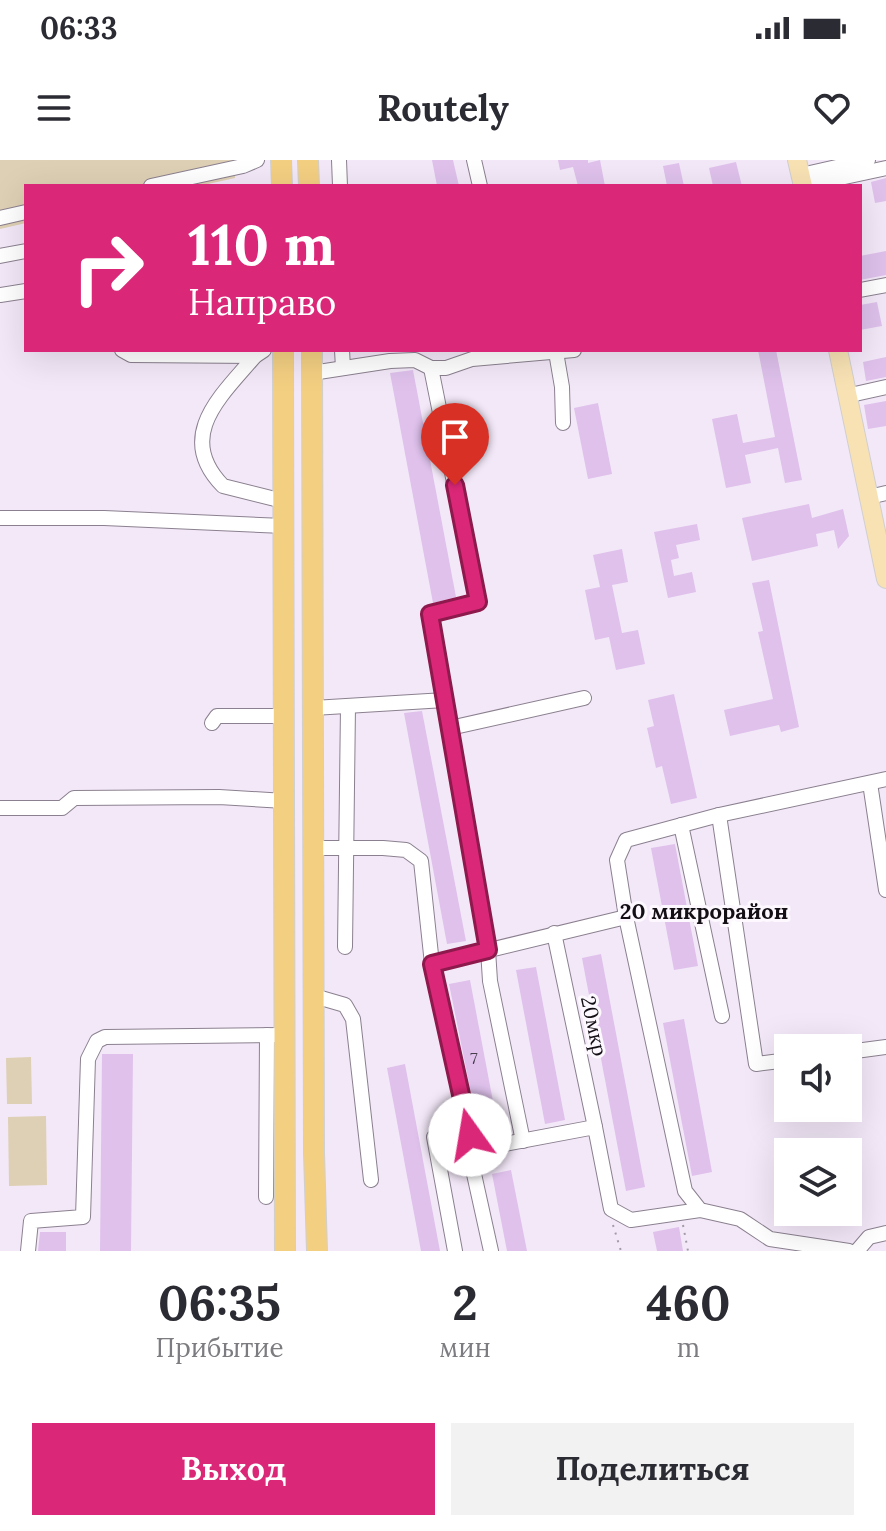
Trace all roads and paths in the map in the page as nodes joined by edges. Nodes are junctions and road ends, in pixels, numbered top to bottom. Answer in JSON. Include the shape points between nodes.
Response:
{"nodes":[{"id":1,"x":257,"y":160,"type":"edge"},
{"id":2,"x":281,"y":160,"type":"edge"},
{"id":3,"x":308,"y":160,"type":"edge"},
{"id":4,"x":339,"y":160,"type":"edge"},
{"id":5,"x":474,"y":160,"type":"edge"},
{"id":6,"x":868,"y":160,"type":"edge"},
{"id":7,"x":886,"y":168,"type":"edge"},
{"id":8,"x":801,"y":177,"type":"edge"},
{"id":9,"x":160,"y":184,"type":"edge"},
{"id":10,"x":282,"y":184,"type":"edge"},
{"id":11,"x":309,"y":184,"type":"edge"},
{"id":12,"x":340,"y":184,"type":"edge"},
{"id":13,"x":480,"y":184,"type":"edge"},
{"id":14,"x":24,"y":212,"type":"edge"},
{"id":15,"x":0,"y":218,"type":"edge"},
{"id":16,"x":24,"y":251,"type":"edge"},
{"id":17,"x":0,"y":256,"type":"edge"},
{"id":18,"x":886,"y":285,"type":"edge"},
{"id":19,"x":862,"y":290,"type":"edge"},
{"id":20,"x":24,"y":291,"type":"edge"},
{"id":21,"x":0,"y":295,"type":"edge"},
{"id":22,"x":126,"y":352,"type":"edge"},
{"id":23,"x":283,"y":352,"type":"edge"},
{"id":24,"x":312,"y":352,"type":"edge"},
{"id":25,"x":342,"y":352,"type":"edge"},
{"id":26,"x":523,"y":352,"type":"edge"},
{"id":27,"x":556,"y":352,"type":"edge"},
{"id":28,"x":838,"y":352,"type":"edge"},
{"id":29,"x":260,"y":353,"type":"edge"},
{"id":30,"x":471,"y":355,"type":"edge"},
{"id":31,"x":343,"y":368,"type":"junction"},
{"id":32,"x":431,"y":368,"type":"junction"},
{"id":33,"x":312,"y":373,"type":"junction"},
{"id":34,"x":886,"y":387,"type":"edge"},
{"id":35,"x":846,"y":396,"type":"junction"},
{"id":36,"x":563,"y":423,"type":"dead end"},
{"id":37,"x":877,"y":495,"type":"edge"},
{"id":38,"x":313,"y":498,"type":"junction"},
{"id":39,"x":283,"y":501,"type":"junction"},
{"id":40,"x":0,"y":518,"type":"edge"},
{"id":41,"x":284,"y":526,"type":"junction"},
{"id":42,"x":313,"y":527,"type":"junction"},
{"id":43,"x":886,"y":579,"type":"edge"},
{"id":44,"x":584,"y":698,"type":"dead end"},
{"id":45,"x":445,"y":700,"type":"junction"},
{"id":46,"x":348,"y":706,"type":"junction"},
{"id":47,"x":313,"y":708,"type":"junction"},
{"id":48,"x":284,"y":716,"type":"junction"},
{"id":49,"x":212,"y":723,"type":"dead end"},
{"id":50,"x":450,"y":728,"type":"junction"},
{"id":51,"x":886,"y":779,"type":"edge"},
{"id":52,"x":870,"y":783,"type":"junction"},
{"id":53,"x":285,"y":801,"type":"junction"},
{"id":54,"x":0,"y":808,"type":"edge"},
{"id":55,"x":719,"y":815,"type":"junction"},
{"id":56,"x":681,"y":825,"type":"junction"},
{"id":57,"x":313,"y":848,"type":"junction"},
{"id":58,"x":345,"y":848,"type":"junction"},
{"id":59,"x":886,"y":890,"type":"edge"},
{"id":60,"x":314,"y":896,"type":"junction"},
{"id":61,"x":285,"y":897,"type":"junction"},
{"id":62,"x":626,"y":917,"type":"junction"},
{"id":63,"x":554,"y":933,"type":"junction"},
{"id":64,"x":345,"y":947,"type":"dead end"},
{"id":65,"x":488,"y":950,"type":"junction"},
{"id":66,"x":432,"y":964,"type":"junction"},
{"id":67,"x":314,"y":996,"type":"junction"},
{"id":68,"x":722,"y":1016,"type":"dead end"},
{"id":69,"x":276,"y":1035,"type":"junction"},
{"id":70,"x":886,"y":1047,"type":"edge"},
{"id":71,"x":862,"y":1050,"type":"edge"},
{"id":72,"x":774,"y":1062,"type":"edge"},
{"id":73,"x":276,"y":1107,"type":"junction"},
{"id":74,"x":595,"y":1127,"type":"junction"},
{"id":75,"x":434,"y":1137,"type":"dead end"},
{"id":76,"x":523,"y":1141,"type":"junction"},
{"id":77,"x":474,"y":1174,"type":"dead end"},
{"id":78,"x":371,"y":1180,"type":"dead end"},
{"id":79,"x":266,"y":1197,"type":"dead end"},
{"id":80,"x":611,"y":1209,"type":"junction"},
{"id":81,"x":700,"y":1210,"type":"junction"},
{"id":82,"x":682,"y":1214,"type":"junction"},
{"id":83,"x":886,"y":1233,"type":"edge"},
{"id":84,"x":871,"y":1244,"type":"edge"},
{"id":85,"x":28,"y":1251,"type":"edge"},
{"id":86,"x":285,"y":1251,"type":"edge"},
{"id":87,"x":317,"y":1251,"type":"edge"},
{"id":88,"x":455,"y":1251,"type":"edge"},
{"id":89,"x":491,"y":1251,"type":"edge"},
{"id":90,"x":621,"y":1251,"type":"edge"},
{"id":91,"x":688,"y":1251,"type":"edge"},
{"id":92,"x":849,"y":1251,"type":"edge"},
{"id":93,"x":857,"y":1251,"type":"edge"}],
"edges":[{"from":1,"to":9,"type":"street"},
{"from":2,"to":10,"type":"highway"},
{"from":3,"to":11,"type":"highway"},
{"from":4,"to":12,"type":"street"},
{"from":5,"to":13,"type":"street"},
{"from":6,"to":8,"type":"street"},
{"from":7,"to":8,"type":"street"},
{"from":14,"to":15,"type":"street"},
{"from":16,"to":17,"type":"street"},
{"from":18,"to":19,"type":"street"},
{"from":20,"to":21,"type":"street"},
{"from":22,"to":29,"type":"street"},
{"from":23,"to":39,"type":"highway"},
{"from":24,"to":33,"type":"highway"},
{"from":25,"to":31,"type":"street"},
{"from":26,"to":30,"type":"street"},
{"from":27,"to":36,"type":"street"},
{"from":28,"to":35,"type":"main road"},
{"from":29,"to":39,"type":"street","via":[[211,407],[202,443],[207,464],[223,486]]},
{"from":30,"to":32,"type":"street","via":[[446,368]]},
{"from":31,"to":32,"type":"street","via":[[415,360]]},
{"from":31,"to":33,"type":"street"},
{"from":32,"to":45,"type":"street","via":[[478,602],[430,614]]},
{"from":33,"to":38,"type":"highway"},
{"from":34,"to":35,"type":"street"},
{"from":35,"to":37,"type":"main road"},
{"from":37,"to":43,"type":"main road"},
{"from":38,"to":39,"type":"highway","via":[[298,511]]},
{"from":38,"to":42,"type":"highway"},
{"from":39,"to":41,"type":"highway"},
{"from":40,"to":41,"type":"street"},
{"from":41,"to":42,"type":"highway","via":[[301,517]]},
{"from":41,"to":48,"type":"highway"},
{"from":42,"to":47,"type":"highway"},
{"from":44,"to":50,"type":"street"},
{"from":45,"to":46,"type":"street"},
{"from":45,"to":50,"type":"street"},
{"from":46,"to":47,"type":"street"},
{"from":46,"to":58,"type":"street"},
{"from":47,"to":57,"type":"highway"},
{"from":48,"to":49,"type":"street","via":[[217,716]]},
{"from":48,"to":53,"type":"highway"},
{"from":50,"to":65,"type":"street"},
{"from":51,"to":52,"type":"street"},
{"from":52,"to":55,"type":"street"},
{"from":52,"to":59,"type":"street"},
{"from":53,"to":54,"type":"street","via":[[74,798],[62,808]]},
{"from":53,"to":61,"type":"highway"},
{"from":55,"to":56,"type":"street"},
{"from":55,"to":72,"type":"street","via":[[756,1064]]},
{"from":56,"to":62,"type":"street","via":[[626,840],[617,860]]},
{"from":56,"to":68,"type":"street"},
{"from":57,"to":58,"type":"street"},
{"from":57,"to":60,"type":"highway"},
{"from":58,"to":64,"type":"street"},
{"from":58,"to":66,"type":"street","via":[[406,850],[421,861]]},
{"from":60,"to":61,"type":"highway"},
{"from":60,"to":67,"type":"highway"},
{"from":61,"to":69,"type":"highway"},
{"from":62,"to":63,"type":"street"},
{"from":62,"to":81,"type":"street","via":[[685,1191]]},
{"from":63,"to":65,"type":"street"},
{"from":63,"to":74,"type":"street","name":"20мкр"},
{"from":65,"to":66,"type":"street"},
{"from":65,"to":76,"type":"street"},
{"from":66,"to":76,"type":"street","via":[[473,1150]]},
{"from":67,"to":78,"type":"street","via":[[345,1005],[353,1019]]},
{"from":67,"to":87,"type":"highway"},
{"from":69,"to":73,"type":"highway"},
{"from":69,"to":85,"type":"street","via":[[97,1041],[88,1059],[83,1217],[31,1221]]},
{"from":70,"to":71,"type":"street"},
{"from":73,"to":79,"type":"street"},
{"from":73,"to":86,"type":"highway"},
{"from":74,"to":76,"type":"street"},
{"from":74,"to":80,"type":"street","name":"20мкр"},
{"from":75,"to":88,"type":"street"},
{"from":77,"to":89,"type":"street"},
{"from":80,"to":82,"type":"street","via":[[631,1220]]},
{"from":80,"to":90,"type":"path"},
{"from":81,"to":82,"type":"street"},
{"from":81,"to":92,"type":"street","via":[[740,1219],[770,1239]]},
{"from":82,"to":91,"type":"path"},
{"from":83,"to":84,"type":"street"},
{"from":84,"to":93,"type":"street"}]}
